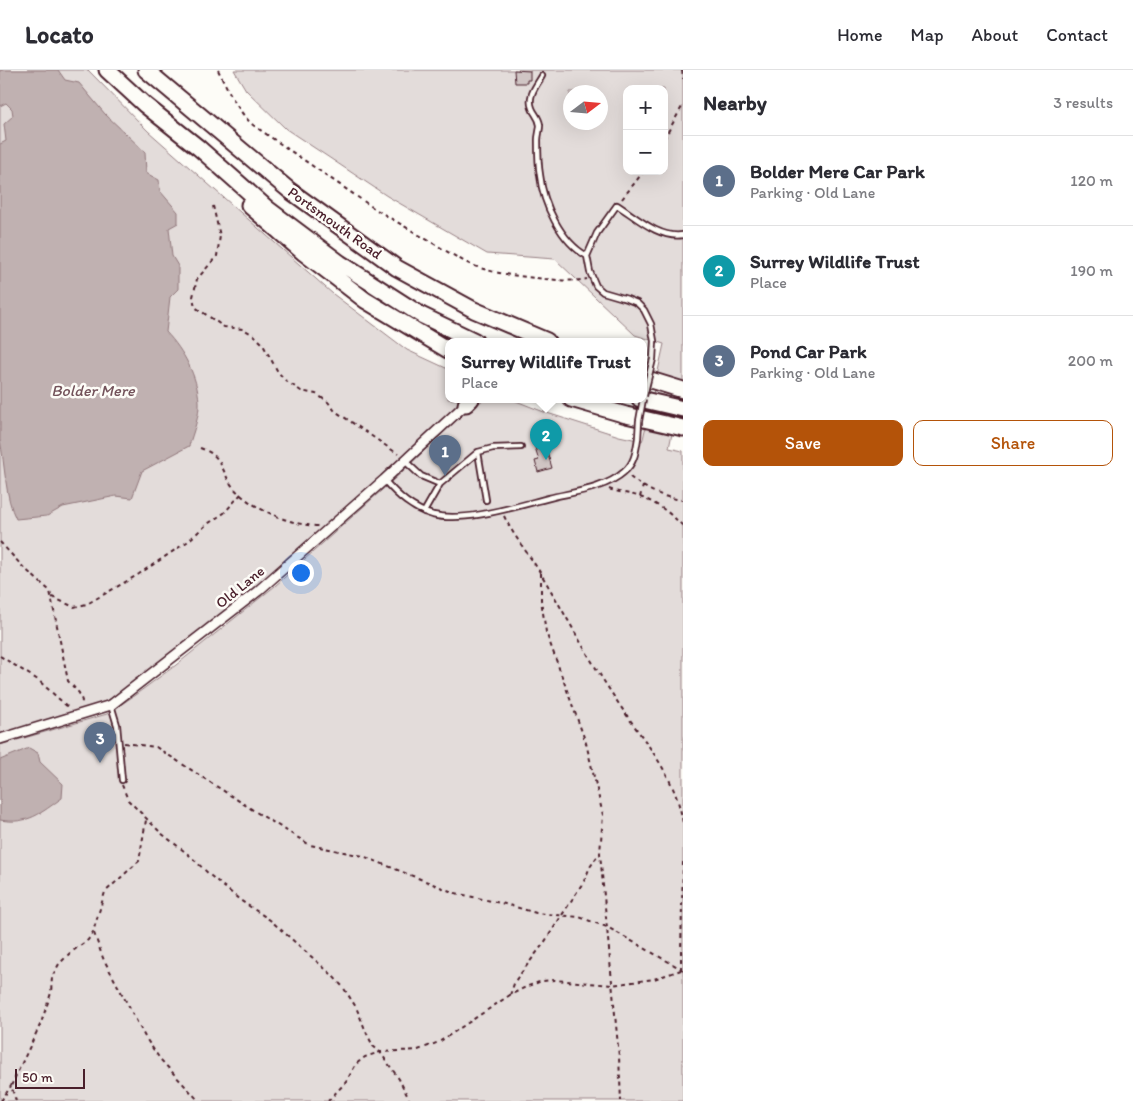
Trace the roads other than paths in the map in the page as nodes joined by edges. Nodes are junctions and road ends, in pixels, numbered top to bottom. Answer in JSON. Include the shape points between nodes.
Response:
{"nodes":[{"id":1,"x":107,"y":70,"type":"edge"},
{"id":2,"x":146,"y":70,"type":"edge"},
{"id":3,"x":542,"y":76,"type":"dead end"},
{"id":4,"x":145,"y":105,"type":"junction"},
{"id":5,"x":683,"y":235,"type":"edge"},
{"id":6,"x":587,"y":256,"type":"junction"},
{"id":7,"x":469,"y":338,"type":"edge"},
{"id":8,"x":540,"y":338,"type":"edge"},
{"id":9,"x":445,"y":348,"type":"edge"},
{"id":10,"x":647,"y":379,"type":"edge"},
{"id":11,"x":647,"y":380,"type":"edge"},
{"id":12,"x":683,"y":390,"type":"edge"},
{"id":13,"x":647,"y":399,"type":"edge"},
{"id":14,"x":465,"y":403,"type":"edge"},
{"id":15,"x":585,"y":403,"type":"edge"},
{"id":16,"x":641,"y":403,"type":"edge"},
{"id":17,"x":683,"y":409,"type":"edge"},
{"id":18,"x":683,"y":428,"type":"edge"},
{"id":19,"x":521,"y":448,"type":"dead end"},
{"id":20,"x":478,"y":452,"type":"junction"},
{"id":21,"x":405,"y":461,"type":"junction"},
{"id":22,"x":384,"y":480,"type":"junction"},
{"id":23,"x":440,"y":484,"type":"junction"},
{"id":24,"x":486,"y":500,"type":"dead end"},
{"id":25,"x":424,"y":512,"type":"junction"},
{"id":26,"x":111,"y":705,"type":"junction"},
{"id":27,"x":0,"y":739,"type":"edge"},
{"id":28,"x":122,"y":780,"type":"road end"}],
"edges":[{"from":1,"to":4,"type":"highway","name":"Portsmouth Road"},
{"from":2,"to":8,"type":"highway","name":"Portsmouth Road","via":[[288,190],[397,268],[474,310]]},
{"from":3,"to":6,"type":"lane","via":[[530,97],[540,126],[540,177],[562,235]]},
{"from":4,"to":7,"type":"highway","name":"Portsmouth Road","via":[[268,209],[340,263],[421,315]]},
{"from":4,"to":9,"type":"highway","via":[[204,164],[297,248],[365,300]]},
{"from":5,"to":6,"type":"lane","via":[[660,233],[617,205],[597,234]]},
{"from":6,"to":11,"type":"lane","bridge":true,"via":[[596,286],[603,292],[637,303],[651,324],[653,359]]},
{"from":10,"to":12,"type":"highway"},
{"from":13,"to":17,"type":"highway"},
{"from":14,"to":21,"type":"street","name":"Old Lane"},
{"from":15,"to":18,"type":"highway"},
{"from":16,"to":25,"type":"lane","bridge":true,"via":[[633,462],[615,479],[476,515],[453,517]]},
{"from":19,"to":20,"type":"lane","via":[[493,448]]},
{"from":20,"to":23,"type":"lane"},
{"from":20,"to":24,"type":"lane"},
{"from":21,"to":22,"type":"street","name":"Old Lane"},
{"from":21,"to":23,"type":"lane","via":[[421,476]]},
{"from":22,"to":25,"type":"lane","via":[[401,500]]},
{"from":22,"to":26,"type":"street","name":"Old Lane","via":[[258,592]]},
{"from":23,"to":25,"type":"lane"},
{"from":26,"to":27,"type":"street","name":"Old Lane"},
{"from":26,"to":28,"type":"lane","via":[[117,725]]}]}
